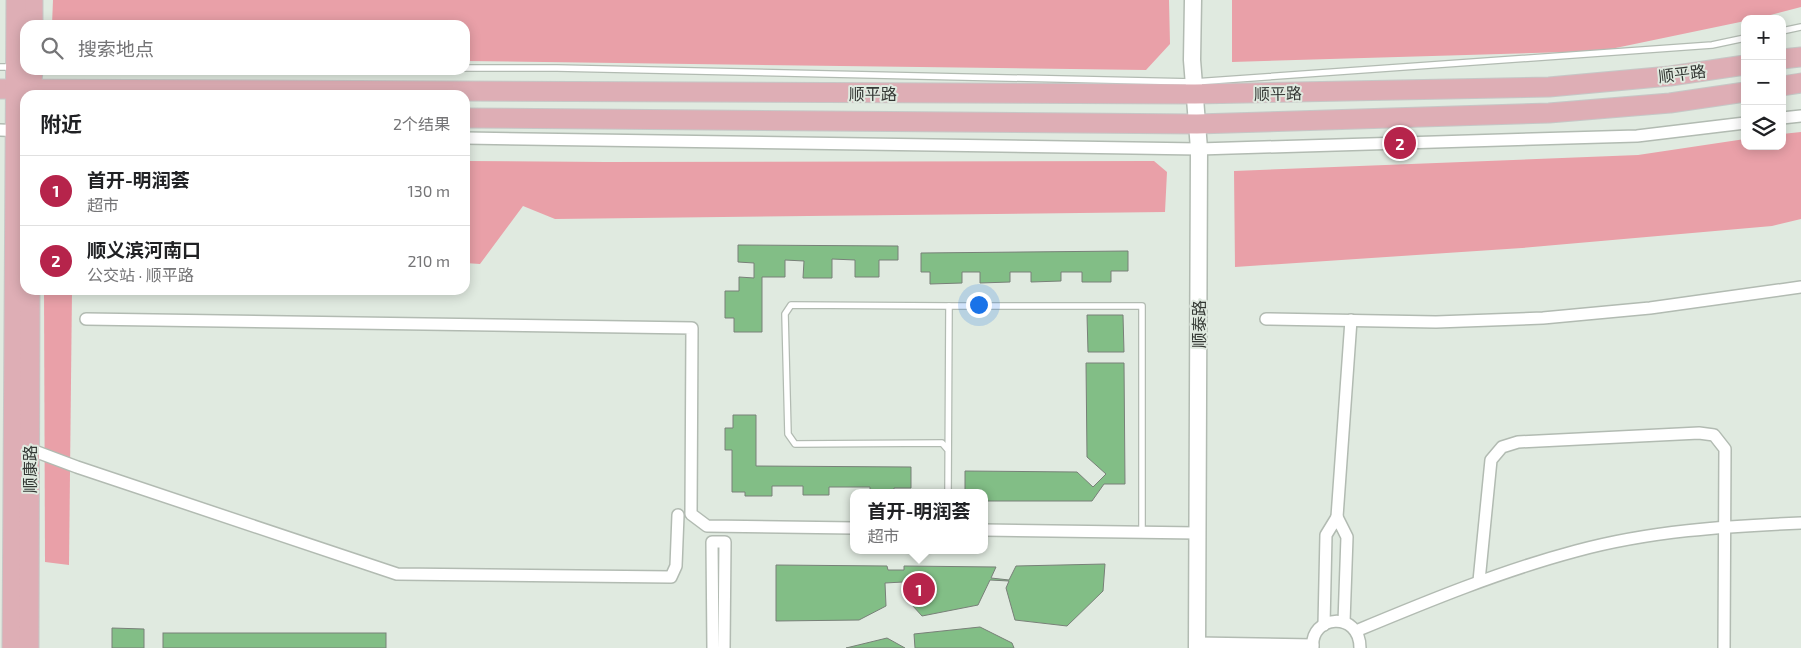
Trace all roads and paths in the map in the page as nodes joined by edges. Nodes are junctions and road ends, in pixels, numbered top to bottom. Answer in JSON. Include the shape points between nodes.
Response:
{"nodes":[{"id":1,"x":16,"y":0,"type":"edge"},
{"id":2,"x":33,"y":0,"type":"edge"},
{"id":3,"x":1192,"y":0,"type":"edge"},
{"id":4,"x":33,"y":20,"type":"edge"},
{"id":5,"x":1801,"y":27,"type":"edge"},
{"id":6,"x":1786,"y":30,"type":"edge"},
{"id":7,"x":1741,"y":39,"type":"edge"},
{"id":8,"x":1801,"y":57,"type":"edge"},
{"id":9,"x":1786,"y":59,"type":"edge"},
{"id":10,"x":1741,"y":66,"type":"edge"},
{"id":11,"x":18,"y":68,"type":"edge"},
{"id":12,"x":470,"y":68,"type":"edge"},
{"id":13,"x":1801,"y":83,"type":"edge"},
{"id":14,"x":1786,"y":85,"type":"edge"},
{"id":15,"x":1195,"y":88,"type":"junction"},
{"id":16,"x":412,"y":90,"type":"edge"},
{"id":17,"x":20,"y":91,"type":"edge"},
{"id":18,"x":1741,"y":93,"type":"edge"},
{"id":19,"x":1801,"y":116,"type":"edge"},
{"id":20,"x":470,"y":118,"type":"edge"},
{"id":21,"x":1786,"y":118,"type":"edge"},
{"id":22,"x":14,"y":122,"type":"edge"},
{"id":23,"x":1741,"y":123,"type":"edge"},
{"id":24,"x":1197,"y":124,"type":"junction"},
{"id":25,"x":470,"y":138,"type":"edge"},
{"id":26,"x":1199,"y":150,"type":"junction"},
{"id":27,"x":1801,"y":287,"type":"edge"},
{"id":28,"x":30,"y":295,"type":"edge"},
{"id":29,"x":949,"y":306,"type":"junction"},
{"id":30,"x":86,"y":319,"type":"dead end"},
{"id":31,"x":1266,"y":319,"type":"dead end"},
{"id":32,"x":1351,"y":320,"type":"junction"},
{"id":33,"x":29,"y":448,"type":"junction"},
{"id":34,"x":948,"y":450,"type":"junction"},
{"id":35,"x":948,"y":489,"type":"edge"},
{"id":36,"x":678,"y":516,"type":"dead end"},
{"id":37,"x":1337,"y":517,"type":"junction"},
{"id":38,"x":1801,"y":523,"type":"edge"},
{"id":39,"x":1724,"y":526,"type":"junction"},
{"id":40,"x":850,"y":528,"type":"edge"},
{"id":41,"x":988,"y":530,"type":"edge"},
{"id":42,"x":1142,"y":532,"type":"junction"},
{"id":43,"x":1197,"y":533,"type":"junction"},
{"id":44,"x":16,"y":572,"type":"junction"},
{"id":45,"x":1479,"y":581,"type":"junction"},
{"id":46,"x":1344,"y":622,"type":"junction"},
{"id":47,"x":1324,"y":624,"type":"junction"},
{"id":48,"x":1356,"y":631,"type":"junction"},
{"id":49,"x":1197,"y":646,"type":"edge"},
{"id":50,"x":1313,"y":646,"type":"edge"},
{"id":51,"x":12,"y":648,"type":"edge"},
{"id":52,"x":29,"y":648,"type":"edge"},
{"id":53,"x":713,"y":648,"type":"edge"},
{"id":54,"x":724,"y":648,"type":"edge"},
{"id":55,"x":1360,"y":648,"type":"edge"},
{"id":56,"x":1724,"y":648,"type":"edge"}],
"edges":[{"from":1,"to":11,"type":"main road","name":"顺康路"},
{"from":2,"to":4,"type":"main road"},
{"from":3,"to":15,"type":"street","name":"顺泰路"},
{"from":5,"to":6,"type":"lane"},
{"from":7,"to":15,"type":"lane","via":[[1712,45]]},
{"from":8,"to":9,"type":"main road"},
{"from":10,"to":15,"type":"main road","name":"顺平路","via":[[1549,87]]},
{"from":11,"to":17,"type":"main road","name":"顺康路"},
{"from":12,"to":15,"type":"lane"},
{"from":13,"to":14,"type":"main road"},
{"from":15,"to":16,"type":"main road","name":"顺平路"},
{"from":15,"to":24,"type":"street","name":"顺泰路"},
{"from":17,"to":22,"type":"main road","name":"顺康路"},
{"from":18,"to":24,"type":"main road","name":"顺平路","via":[[1670,103],[1549,113]]},
{"from":19,"to":21,"type":"street"},
{"from":20,"to":24,"type":"main road","name":"顺平路"},
{"from":22,"to":44,"type":"main road","name":"顺康路"},
{"from":23,"to":26,"type":"street","via":[[1637,136]]},
{"from":24,"to":26,"type":"street","name":"顺泰路"},
{"from":25,"to":26,"type":"street"},
{"from":26,"to":43,"type":"street","name":"顺泰路"},
{"from":27,"to":32,"type":"street","via":[[1650,308],[1543,318],[1436,322]]},
{"from":28,"to":33,"type":"main road","name":"顺康路"},
{"from":29,"to":34,"type":"lane"},
{"from":29,"to":34,"type":"lane","via":[[791,305],[785,314],[788,434],[795,444],[942,443]]},
{"from":29,"to":42,"type":"lane","via":[[1142,306]]},
{"from":30,"to":40,"type":"street","via":[[692,328],[691,514],[707,526]]},
{"from":31,"to":32,"type":"street"},
{"from":32,"to":37,"type":"street"},
{"from":33,"to":36,"type":"street","via":[[397,574],[671,577],[676,566]]},
{"from":33,"to":44,"type":"main road","name":"顺康路"},
{"from":34,"to":35,"type":"lane"},
{"from":37,"to":46,"type":"street","via":[[1347,537]]},
{"from":37,"to":47,"type":"street","via":[[1326,535]]},
{"from":38,"to":39,"type":"street"},
{"from":39,"to":45,"type":"street","via":[[1653,535],[1577,550]]},
{"from":39,"to":45,"type":"street","via":[[1725,449],[1714,435],[1699,433],[1518,442],[1502,447],[1491,460]]},
{"from":39,"to":56,"type":"street"},
{"from":41,"to":42,"type":"street"},
{"from":42,"to":43,"type":"street"},
{"from":43,"to":49,"type":"street","name":"顺泰路"},
{"from":44,"to":51,"type":"main road","name":"顺康路"},
{"from":44,"to":52,"type":"main road","name":"顺康路"},
{"from":45,"to":48,"type":"street"},
{"from":46,"to":47,"type":"street"},
{"from":46,"to":48,"type":"street"},
{"from":47,"to":50,"type":"street","via":[[1318,630]]},
{"from":48,"to":55,"type":"street"},
{"from":49,"to":50,"type":"street"},
{"from":53,"to":54,"type":"street","via":[[712,542],[725,542]]}]}
